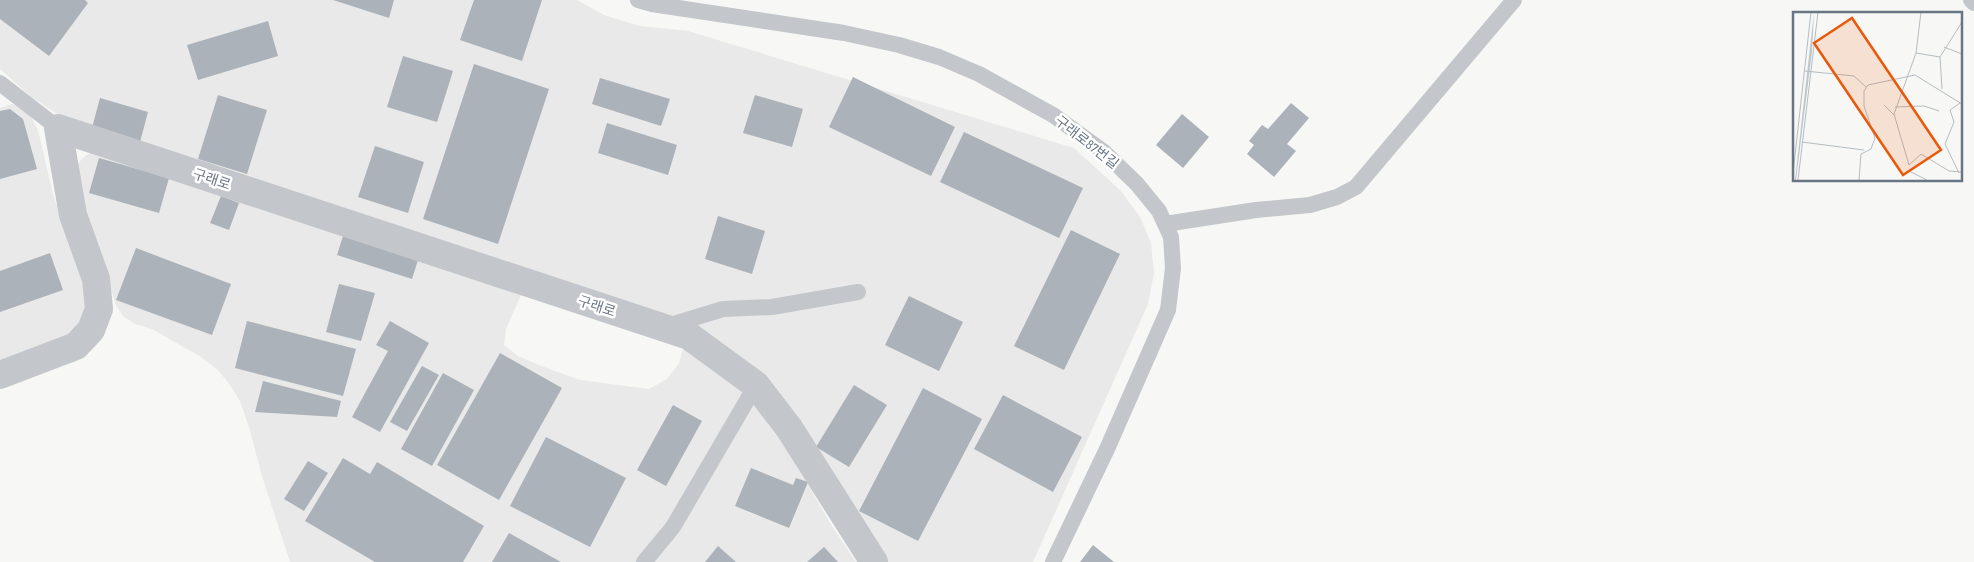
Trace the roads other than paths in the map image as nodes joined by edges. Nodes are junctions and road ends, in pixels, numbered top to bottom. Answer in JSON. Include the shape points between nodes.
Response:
{"nodes":[{"id":1,"x":638,"y":0,"type":"edge"},
{"id":2,"x":1514,"y":0,"type":"edge"},
{"id":3,"x":1971,"y":0,"type":"edge"},
{"id":4,"x":1974,"y":3,"type":"edge"},
{"id":5,"x":0,"y":83,"type":"edge"},
{"id":6,"x":58,"y":128,"type":"junction"},
{"id":7,"x":1165,"y":224,"type":"junction"},
{"id":8,"x":858,"y":292,"type":"dead end"},
{"id":9,"x":662,"y":327,"type":"junction"},
{"id":10,"x":0,"y":375,"type":"edge"},
{"id":11,"x":756,"y":386,"type":"junction"},
{"id":12,"x":644,"y":562,"type":"edge"},
{"id":13,"x":874,"y":562,"type":"edge"},
{"id":14,"x":1053,"y":562,"type":"edge"}],
"edges":[{"from":1,"to":7,"type":"lane","name":"구래로87번길","via":[[844,33],[939,57],[979,74],[1053,115],[1104,152],[1137,184],[1159,210]]},
{"from":2,"to":7,"type":"lane","via":[[1356,187],[1310,205]]},
{"from":3,"to":4,"type":"lane"},
{"from":5,"to":6,"type":"lane"},
{"from":6,"to":9,"type":"street","name":"구래로"},
{"from":6,"to":10,"type":"street","via":[[74,215],[96,278],[99,309],[91,330],[76,346]]},
{"from":7,"to":14,"type":"lane","name":"구래로87번길","via":[[1171,237],[1173,268],[1168,310]]},
{"from":8,"to":9,"type":"lane","via":[[772,307],[723,309]]},
{"from":9,"to":11,"type":"street","name":"구래로","via":[[688,336]]},
{"from":11,"to":12,"type":"lane","via":[[673,527]]},
{"from":11,"to":13,"type":"street","name":"구래로","via":[[789,428]]}]}
